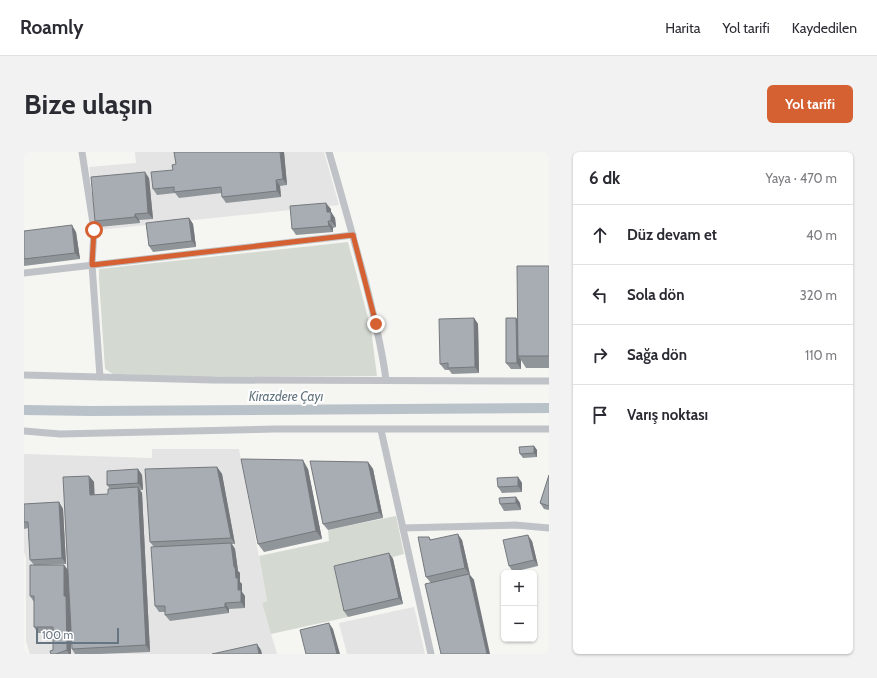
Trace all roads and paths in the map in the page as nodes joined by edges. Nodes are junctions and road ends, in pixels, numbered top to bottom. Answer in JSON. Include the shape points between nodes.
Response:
{"nodes":[{"id":1,"x":82,"y":152,"type":"edge"},
{"id":2,"x":328,"y":152,"type":"edge"},
{"id":3,"x":353,"y":235,"type":"junction"},
{"id":4,"x":92,"y":265,"type":"junction"},
{"id":5,"x":24,"y":273,"type":"edge"},
{"id":6,"x":24,"y":375,"type":"edge"},
{"id":7,"x":100,"y":377,"type":"junction"},
{"id":8,"x":386,"y":380,"type":"junction"},
{"id":9,"x":549,"y":381,"type":"edge"},
{"id":10,"x":549,"y":429,"type":"edge"},
{"id":11,"x":381,"y":430,"type":"junction"},
{"id":12,"x":24,"y":431,"type":"edge"},
{"id":13,"x":403,"y":528,"type":"junction"},
{"id":14,"x":549,"y":528,"type":"edge"},
{"id":15,"x":431,"y":654,"type":"edge"}],
"edges":[{"from":1,"to":4,"type":"street","via":[[94,230]]},
{"from":2,"to":3,"type":"street"},
{"from":3,"to":4,"type":"street"},
{"from":3,"to":8,"type":"street","via":[[382,351]]},
{"from":4,"to":5,"type":"street"},
{"from":4,"to":7,"type":"street"},
{"from":6,"to":7,"type":"street"},
{"from":7,"to":8,"type":"street"},
{"from":8,"to":9,"type":"street"},
{"from":10,"to":11,"type":"street"},
{"from":11,"to":12,"type":"street","via":[[268,429],[60,434]]},
{"from":11,"to":13,"type":"street"},
{"from":13,"to":14,"type":"street","via":[[515,525]]},
{"from":13,"to":15,"type":"street"}]}
